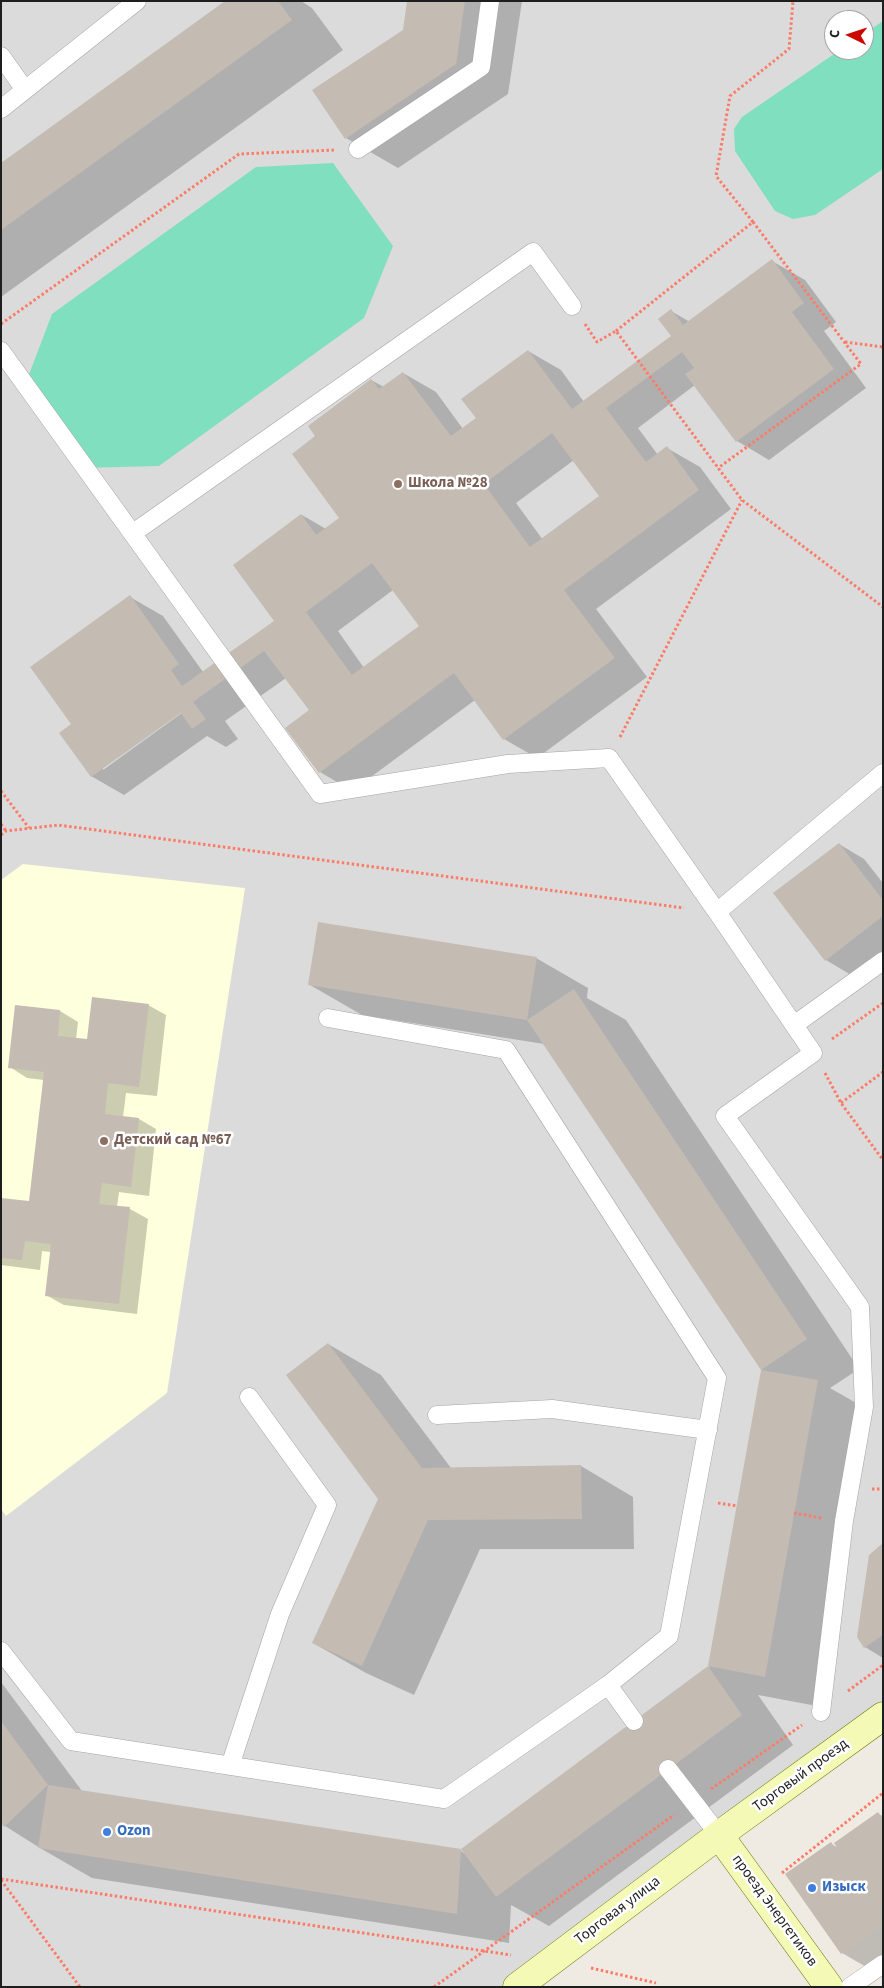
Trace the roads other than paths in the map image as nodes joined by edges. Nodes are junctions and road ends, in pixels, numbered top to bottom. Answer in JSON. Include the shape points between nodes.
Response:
{"nodes":[{"id":1,"x":137,"y":1,"type":"edge"},
{"id":2,"x":490,"y":1,"type":"edge"},
{"id":3,"x":1,"y":56,"type":"edge"},
{"id":4,"x":25,"y":90,"type":"junction"},
{"id":5,"x":1,"y":109,"type":"edge"},
{"id":6,"x":358,"y":149,"type":"road end"},
{"id":7,"x":572,"y":306,"type":"road end"},
{"id":8,"x":1,"y":351,"type":"edge"},
{"id":9,"x":133,"y":533,"type":"junction"},
{"id":10,"x":883,"y":773,"type":"edge"},
{"id":11,"x":717,"y":912,"type":"junction"},
{"id":12,"x":883,"y":962,"type":"edge"},
{"id":13,"x":328,"y":1018,"type":"dead end"},
{"id":14,"x":794,"y":1025,"type":"junction"},
{"id":15,"x":249,"y":1397,"type":"dead end"},
{"id":16,"x":437,"y":1415,"type":"dead end"},
{"id":17,"x":708,"y":1430,"type":"junction"},
{"id":18,"x":1,"y":1651,"type":"edge"},
{"id":19,"x":608,"y":1685,"type":"junction"},
{"id":20,"x":821,"y":1712,"type":"road end"},
{"id":21,"x":883,"y":1716,"type":"edge"},
{"id":22,"x":634,"y":1721,"type":"dead end"},
{"id":23,"x":230,"y":1766,"type":"junction"},
{"id":24,"x":668,"y":1769,"type":"dead end"},
{"id":25,"x":719,"y":1835,"type":"junction"},
{"id":26,"x":883,"y":1964,"type":"edge"},
{"id":27,"x":517,"y":1987,"type":"edge"},
{"id":28,"x":829,"y":1987,"type":"edge"},
{"id":29,"x":850,"y":1987,"type":"edge"}],
"edges":[{"from":1,"to":4,"type":"lane"},
{"from":2,"to":6,"type":"lane","via":[[480,67]]},
{"from":3,"to":4,"type":"lane"},
{"from":4,"to":5,"type":"lane"},
{"from":7,"to":9,"type":"lane","via":[[533,252]]},
{"from":8,"to":9,"type":"lane"},
{"from":9,"to":11,"type":"lane","via":[[320,794],[508,764],[609,758]]},
{"from":10,"to":11,"type":"lane"},
{"from":11,"to":14,"type":"lane"},
{"from":12,"to":14,"type":"lane"},
{"from":13,"to":17,"type":"lane","via":[[506,1050],[717,1378]]},
{"from":14,"to":20,"type":"lane","via":[[813,1053],[726,1116],[860,1307],[864,1407],[844,1521]]},
{"from":15,"to":23,"type":"lane","via":[[326,1505],[280,1614]]},
{"from":16,"to":17,"type":"lane","via":[[552,1409]]},
{"from":17,"to":19,"type":"lane","via":[[669,1636]]},
{"from":18,"to":23,"type":"lane","via":[[71,1741]]},
{"from":19,"to":22,"type":"lane"},
{"from":19,"to":23,"type":"lane","via":[[444,1799]]},
{"from":21,"to":25,"type":"street","name":"Торговый проезд"},
{"from":24,"to":25,"type":"lane"},
{"from":25,"to":27,"type":"street","name":"Торговая улица"},
{"from":25,"to":28,"type":"street","name":"проезд Энергетиков"},
{"from":26,"to":29,"type":"lane"}]}
